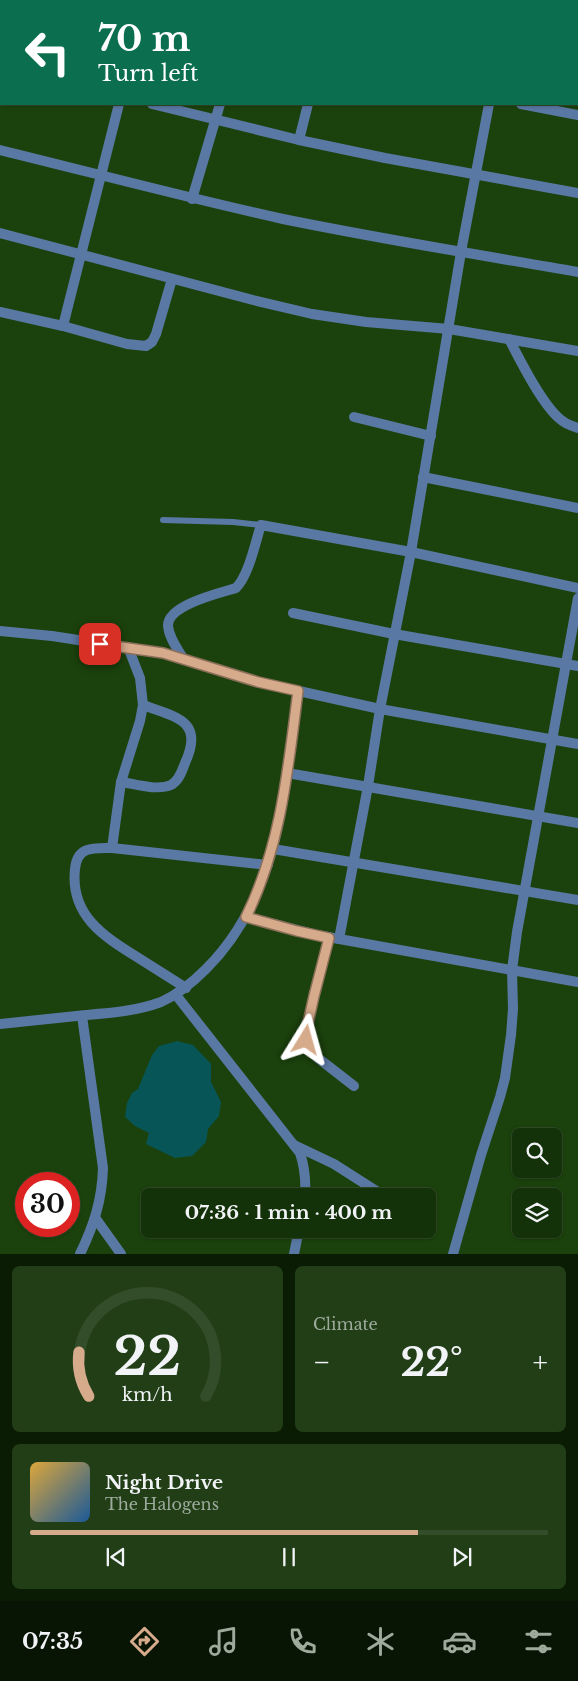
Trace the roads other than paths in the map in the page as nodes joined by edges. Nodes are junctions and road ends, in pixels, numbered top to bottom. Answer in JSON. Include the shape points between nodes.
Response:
{"nodes":[{"id":1,"x":119,"y":105,"type":"edge"},
{"id":2,"x":156,"y":105,"type":"edge"},
{"id":3,"x":220,"y":105,"type":"edge"},
{"id":4,"x":308,"y":105,"type":"edge"},
{"id":5,"x":489,"y":105,"type":"edge"},
{"id":6,"x":526,"y":105,"type":"edge"},
{"id":7,"x":578,"y":115,"type":"edge"},
{"id":8,"x":215,"y":120,"type":"junction"},
{"id":9,"x":299,"y":140,"type":"junction"},
{"id":10,"x":0,"y":150,"type":"edge"},
{"id":11,"x":477,"y":174,"type":"junction"},
{"id":12,"x":100,"y":175,"type":"junction"},
{"id":13,"x":578,"y":193,"type":"edge"},
{"id":14,"x":192,"y":199,"type":"junction"},
{"id":15,"x":0,"y":233,"type":"edge"},
{"id":16,"x":461,"y":252,"type":"junction"},
{"id":17,"x":81,"y":254,"type":"junction"},
{"id":18,"x":578,"y":272,"type":"edge"},
{"id":19,"x":172,"y":278,"type":"junction"},
{"id":20,"x":0,"y":312,"type":"edge"},
{"id":21,"x":63,"y":326,"type":"junction"},
{"id":22,"x":449,"y":330,"type":"junction"},
{"id":23,"x":509,"y":339,"type":"junction"},
{"id":24,"x":578,"y":351,"type":"edge"},
{"id":25,"x":354,"y":417,"type":"dead end"},
{"id":26,"x":578,"y":428,"type":"edge"},
{"id":27,"x":430,"y":436,"type":"junction"},
{"id":28,"x":424,"y":477,"type":"junction"},
{"id":29,"x":578,"y":508,"type":"edge"},
{"id":30,"x":163,"y":520,"type":"dead end"},
{"id":31,"x":261,"y":525,"type":"junction"},
{"id":32,"x":411,"y":552,"type":"junction"},
{"id":33,"x":578,"y":588,"type":"edge"},
{"id":34,"x":578,"y":598,"type":"edge"},
{"id":35,"x":292,"y":613,"type":"dead end"},
{"id":36,"x":0,"y":631,"type":"edge"},
{"id":37,"x":394,"y":634,"type":"junction"},
{"id":38,"x":128,"y":647,"type":"junction"},
{"id":39,"x":183,"y":658,"type":"junction"},
{"id":40,"x":565,"y":663,"type":"junction"},
{"id":41,"x":578,"y":666,"type":"edge"},
{"id":42,"x":298,"y":691,"type":"junction"},
{"id":43,"x":143,"y":705,"type":"junction"},
{"id":44,"x":380,"y":710,"type":"junction"},
{"id":45,"x":551,"y":738,"type":"junction"},
{"id":46,"x":578,"y":744,"type":"edge"},
{"id":47,"x":288,"y":773,"type":"junction"},
{"id":48,"x":121,"y":782,"type":"junction"},
{"id":49,"x":368,"y":786,"type":"junction"},
{"id":50,"x":538,"y":816,"type":"junction"},
{"id":51,"x":578,"y":823,"type":"edge"},
{"id":52,"x":112,"y":848,"type":"junction"},
{"id":53,"x":273,"y":849,"type":"junction"},
{"id":54,"x":354,"y":864,"type":"junction"},
{"id":55,"x":268,"y":865,"type":"junction"},
{"id":56,"x":524,"y":890,"type":"junction"},
{"id":57,"x":578,"y":900,"type":"edge"},
{"id":58,"x":246,"y":917,"type":"junction"},
{"id":59,"x":334,"y":938,"type":"junction"},
{"id":60,"x":512,"y":970,"type":"junction"},
{"id":61,"x":578,"y":982,"type":"edge"},
{"id":62,"x":186,"y":988,"type":"junction"},
{"id":63,"x":176,"y":996,"type":"junction"},
{"id":64,"x":82,"y":1016,"type":"junction"},
{"id":65,"x":0,"y":1024,"type":"edge"},
{"id":66,"x":354,"y":1086,"type":"dead end"},
{"id":67,"x":294,"y":1145,"type":"junction"},
{"id":68,"x":306,"y":1188,"type":"edge"},
{"id":69,"x":372,"y":1188,"type":"edge"},
{"id":70,"x":96,"y":1219,"type":"junction"},
{"id":71,"x":297,"y":1238,"type":"edge"},
{"id":72,"x":80,"y":1254,"type":"edge"},
{"id":73,"x":121,"y":1254,"type":"edge"},
{"id":74,"x":294,"y":1254,"type":"edge"},
{"id":75,"x":453,"y":1254,"type":"edge"}],
"edges":[{"from":1,"to":12,"type":"street"},
{"from":2,"to":8,"type":"street"},
{"from":3,"to":8,"type":"street"},
{"from":4,"to":9,"type":"street"},
{"from":5,"to":11,"type":"street"},
{"from":6,"to":7,"type":"street"},
{"from":8,"to":9,"type":"street"},
{"from":8,"to":14,"type":"street"},
{"from":9,"to":11,"type":"street"},
{"from":10,"to":12,"type":"street"},
{"from":11,"to":13,"type":"street"},
{"from":11,"to":16,"type":"street"},
{"from":12,"to":14,"type":"street"},
{"from":12,"to":17,"type":"street"},
{"from":14,"to":16,"type":"street"},
{"from":15,"to":17,"type":"street"},
{"from":16,"to":18,"type":"street"},
{"from":16,"to":22,"type":"street"},
{"from":17,"to":19,"type":"street"},
{"from":17,"to":21,"type":"street"},
{"from":19,"to":21,"type":"street","via":[[154,338],[146,346],[127,344]]},
{"from":19,"to":22,"type":"street","via":[[327,317]]},
{"from":20,"to":21,"type":"street"},
{"from":22,"to":23,"type":"street"},
{"from":22,"to":27,"type":"street"},
{"from":23,"to":24,"type":"street"},
{"from":23,"to":26,"type":"street","via":[[553,412],[560,420]]},
{"from":25,"to":27,"type":"street"},
{"from":27,"to":28,"type":"street"},
{"from":28,"to":29,"type":"street"},
{"from":28,"to":32,"type":"street"},
{"from":30,"to":31,"type":"lane"},
{"from":31,"to":32,"type":"street"},
{"from":31,"to":39,"type":"street","via":[[248,566],[236,588],[192,603],[170,619],[170,633]]},
{"from":32,"to":33,"type":"street"},
{"from":32,"to":37,"type":"street"},
{"from":34,"to":40,"type":"street"},
{"from":35,"to":37,"type":"street"},
{"from":36,"to":38,"type":"street"},
{"from":37,"to":40,"type":"street"},
{"from":37,"to":44,"type":"street"},
{"from":38,"to":39,"type":"street"},
{"from":38,"to":43,"type":"street","via":[[140,678]]},
{"from":39,"to":42,"type":"street"},
{"from":40,"to":41,"type":"street"},
{"from":40,"to":45,"type":"street"},
{"from":42,"to":44,"type":"street"},
{"from":42,"to":47,"type":"street"},
{"from":43,"to":48,"type":"street"},
{"from":43,"to":48,"type":"street","via":[[186,723],[191,736],[188,758],[170,786]]},
{"from":44,"to":45,"type":"street"},
{"from":44,"to":49,"type":"street"},
{"from":45,"to":46,"type":"street"},
{"from":45,"to":50,"type":"street"},
{"from":47,"to":49,"type":"street"},
{"from":47,"to":53,"type":"street"},
{"from":48,"to":52,"type":"street"},
{"from":49,"to":50,"type":"street"},
{"from":49,"to":54,"type":"street"},
{"from":50,"to":51,"type":"street"},
{"from":50,"to":56,"type":"street"},
{"from":52,"to":55,"type":"street"},
{"from":52,"to":62,"type":"street","via":[[88,849],[75,862],[73,880],[82,910],[109,940]]},
{"from":53,"to":54,"type":"street"},
{"from":53,"to":55,"type":"street"},
{"from":54,"to":56,"type":"street"},
{"from":54,"to":59,"type":"street"},
{"from":55,"to":58,"type":"street"},
{"from":56,"to":57,"type":"street"},
{"from":56,"to":60,"type":"street"},
{"from":58,"to":59,"type":"street"},
{"from":58,"to":62,"type":"street","via":[[222,952]]},
{"from":59,"to":60,"type":"street"},
{"from":59,"to":66,"type":"street","via":[[312,1005],[306,1040],[311,1052]]},
{"from":60,"to":61,"type":"street"},
{"from":60,"to":75,"type":"street","via":[[513,1010],[505,1078]]},
{"from":62,"to":63,"type":"street"},
{"from":63,"to":64,"type":"street","via":[[131,1010]]},
{"from":63,"to":67,"type":"street"},
{"from":64,"to":65,"type":"street"},
{"from":64,"to":70,"type":"street","via":[[103,1168]]},
{"from":67,"to":68,"type":"street","via":[[304,1164]]},
{"from":67,"to":69,"type":"street","via":[[334,1164]]},
{"from":70,"to":72,"type":"street"},
{"from":70,"to":73,"type":"street"},
{"from":71,"to":74,"type":"street"}]}
